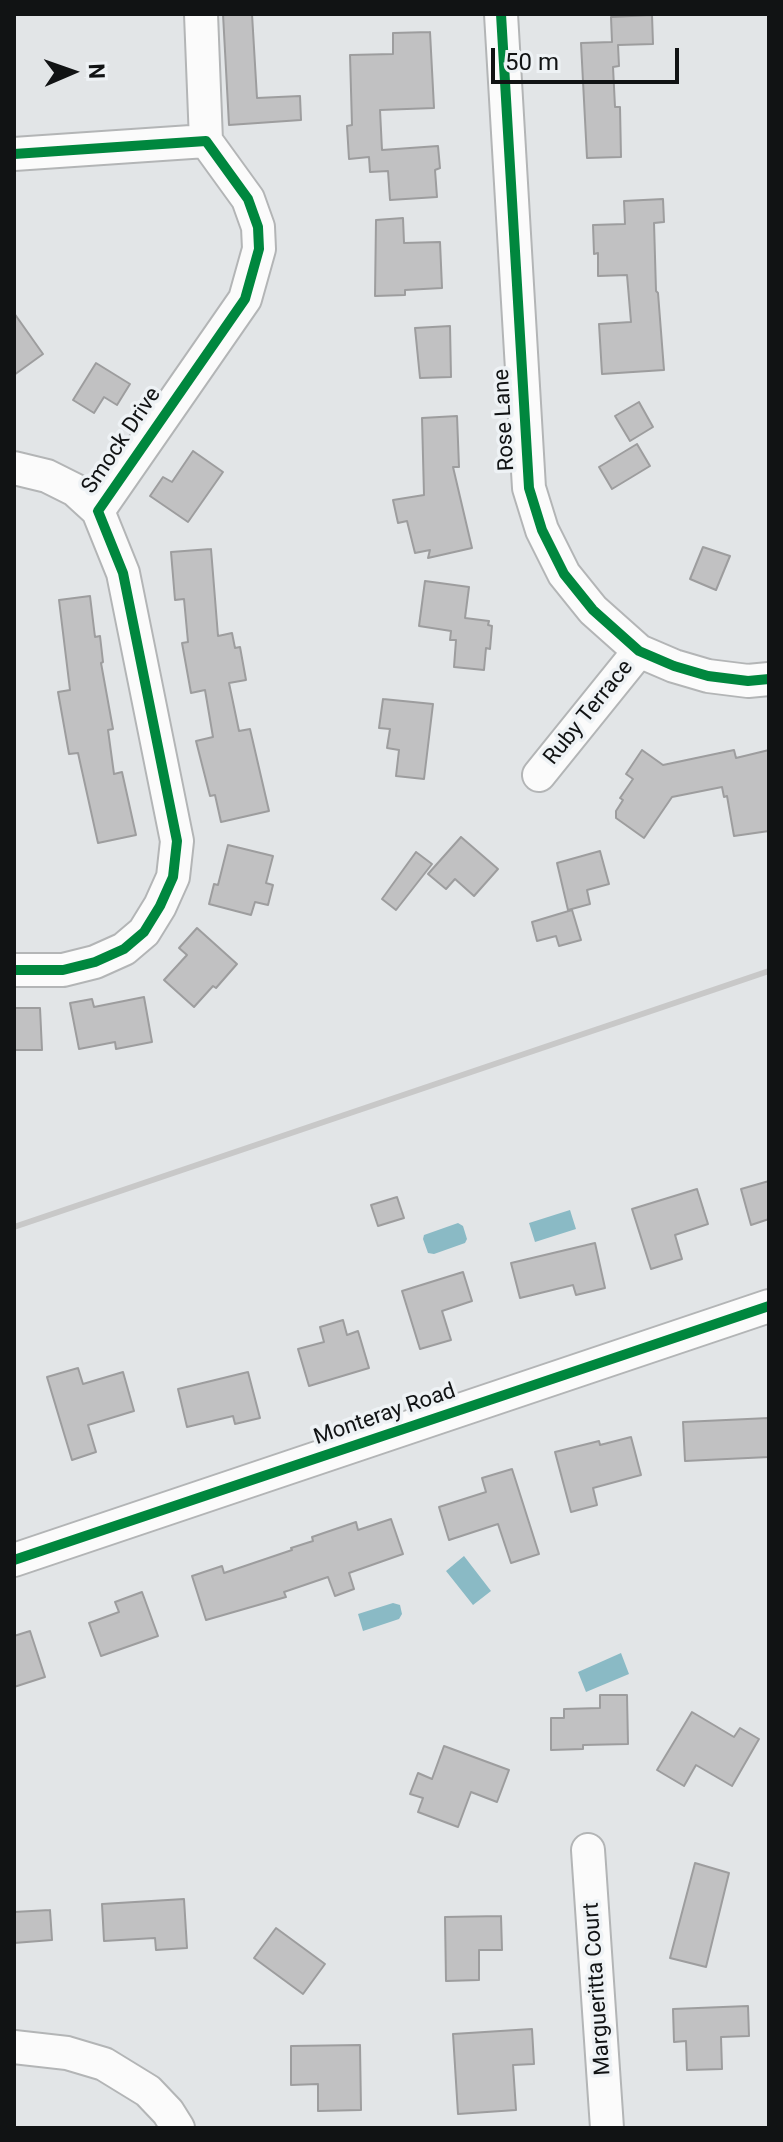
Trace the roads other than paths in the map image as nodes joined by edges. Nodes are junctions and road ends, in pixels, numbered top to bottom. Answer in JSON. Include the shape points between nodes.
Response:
{"nodes":[{"id":1,"x":201,"y":14,"type":"edge"},
{"id":2,"x":501,"y":14,"type":"edge"},
{"id":3,"x":206,"y":141,"type":"junction"},
{"id":4,"x":14,"y":154,"type":"edge"},
{"id":5,"x":14,"y":468,"type":"edge"},
{"id":6,"x":98,"y":511,"type":"junction"},
{"id":7,"x":639,"y":651,"type":"junction"},
{"id":8,"x":769,"y":679,"type":"edge"},
{"id":9,"x":539,"y":775,"type":"dead end"},
{"id":10,"x":14,"y":970,"type":"edge"},
{"id":11,"x":769,"y":1306,"type":"edge"},
{"id":12,"x":14,"y":1560,"type":"edge"},
{"id":13,"x":588,"y":1850,"type":"dead end"},
{"id":14,"x":14,"y":2047,"type":"edge"},
{"id":15,"x":178,"y":2128,"type":"edge"},
{"id":16,"x":607,"y":2128,"type":"edge"}],
"edges":[{"from":1,"to":3,"type":"street"},
{"from":2,"to":7,"type":"street","name":"Rose Lane","via":[[529,488],[564,574],[593,610]]},
{"from":3,"to":4,"type":"street"},
{"from":3,"to":6,"type":"street","name":"Smock Drive","via":[[248,199],[258,227],[254,272],[245,299]]},
{"from":5,"to":6,"type":"street","via":[[75,490]]},
{"from":6,"to":10,"type":"street","name":"Smock Drive","via":[[123,573],[177,841],[173,877],[144,932],[124,949],[63,970]]},
{"from":7,"to":8,"type":"street","name":"Rose Lane","via":[[708,676]]},
{"from":7,"to":9,"type":"street","name":"Ruby Terrace"},
{"from":11,"to":12,"type":"street","name":"Monteray Road"},
{"from":13,"to":16,"type":"street","name":"Margueritta Court"},
{"from":14,"to":15,"type":"street","via":[[104,2064],[148,2091]]}]}
